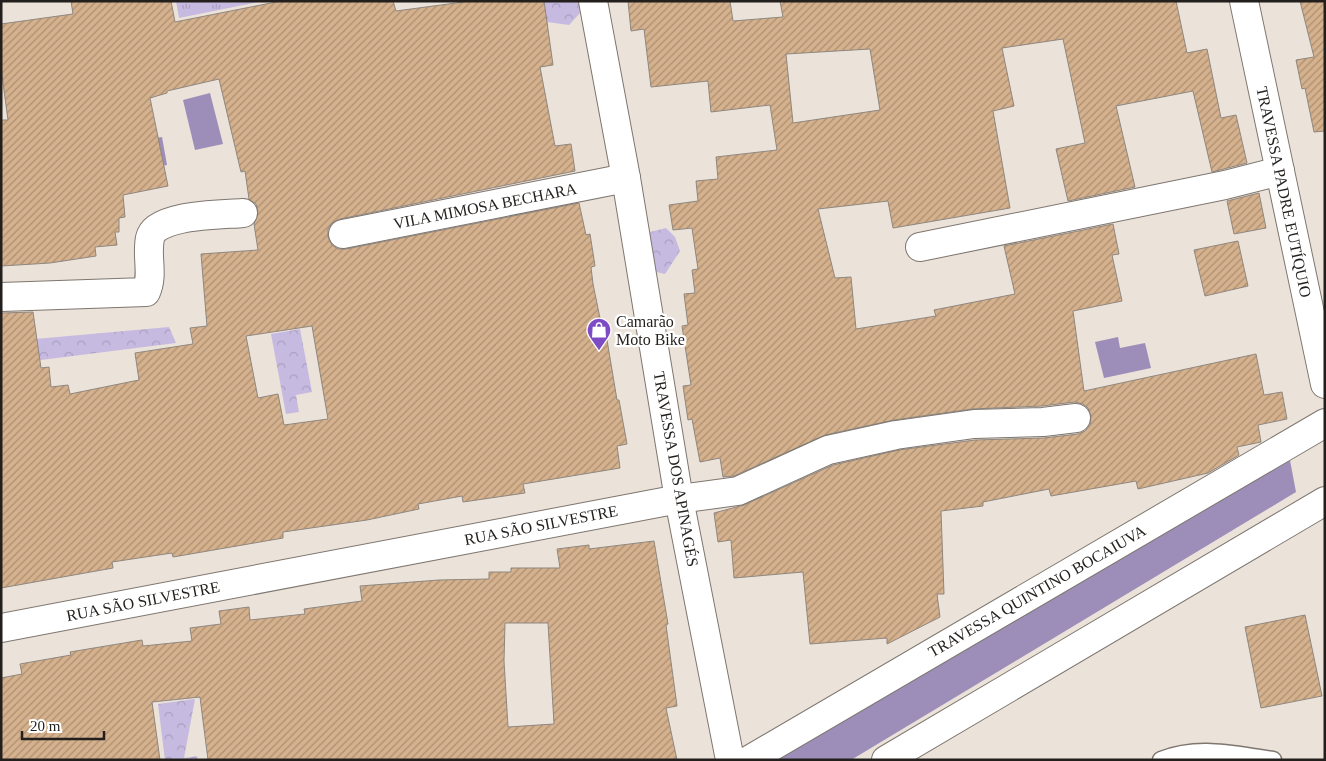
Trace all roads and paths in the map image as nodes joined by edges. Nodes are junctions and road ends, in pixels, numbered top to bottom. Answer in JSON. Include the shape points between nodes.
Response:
{"nodes":[{"id":1,"x":592,"y":1,"type":"edge"},
{"id":2,"x":1244,"y":1,"type":"edge"},
{"id":3,"x":1280,"y":171,"type":"junction"},
{"id":4,"x":626,"y":178,"type":"junction"},
{"id":5,"x":243,"y":213,"type":"dead end"},
{"id":6,"x":343,"y":234,"type":"dead end"},
{"id":7,"x":920,"y":246,"type":"dead end"},
{"id":8,"x":1,"y":297,"type":"edge"},
{"id":9,"x":1325,"y":384,"type":"edge"},
{"id":10,"x":1076,"y":418,"type":"dead end"},
{"id":11,"x":1325,"y":423,"type":"edge"},
{"id":12,"x":680,"y":499,"type":"junction"},
{"id":13,"x":1325,"y":501,"type":"edge"},
{"id":14,"x":1,"y":628,"type":"edge"},
{"id":15,"x":730,"y":760,"type":"edge"},
{"id":16,"x":749,"y":760,"type":"edge"},
{"id":17,"x":886,"y":760,"type":"edge"},
{"id":18,"x":1161,"y":760,"type":"edge"},
{"id":19,"x":1273,"y":760,"type":"edge"}],
"edges":[{"from":1,"to":4,"type":"street","name":"TRAVESSA DOS APINAGÉS"},
{"from":2,"to":3,"type":"street","name":"TRAVESSA PADRE EUTÍQUIO"},
{"from":3,"to":7,"type":"street"},
{"from":3,"to":9,"type":"street","name":"TRAVESSA PADRE EUTÍQUIO"},
{"from":4,"to":6,"type":"street","name":"VILA MIMOSA BECHARA"},
{"from":4,"to":12,"type":"street","name":"TRAVESSA DOS APINAGÉS"},
{"from":5,"to":8,"type":"street","via":[[168,220],[156,228],[150,237],[150,281],[146,292]]},
{"from":10,"to":12,"type":"street","name":"RUA SÃO SILVESTRE","via":[[974,424],[896,436],[828,450],[738,491]]},
{"from":11,"to":16,"type":"street","name":"TRAVESSA QUINTINO BOCAIUVA"},
{"from":12,"to":14,"type":"street","name":"RUA SÃO SILVESTRE"},
{"from":12,"to":15,"type":"street","name":"TRAVESSA DOS APINAGÉS"},
{"from":13,"to":17,"type":"street"},
{"from":18,"to":19,"type":"lane","via":[[1175,754],[1218,751]]}]}
